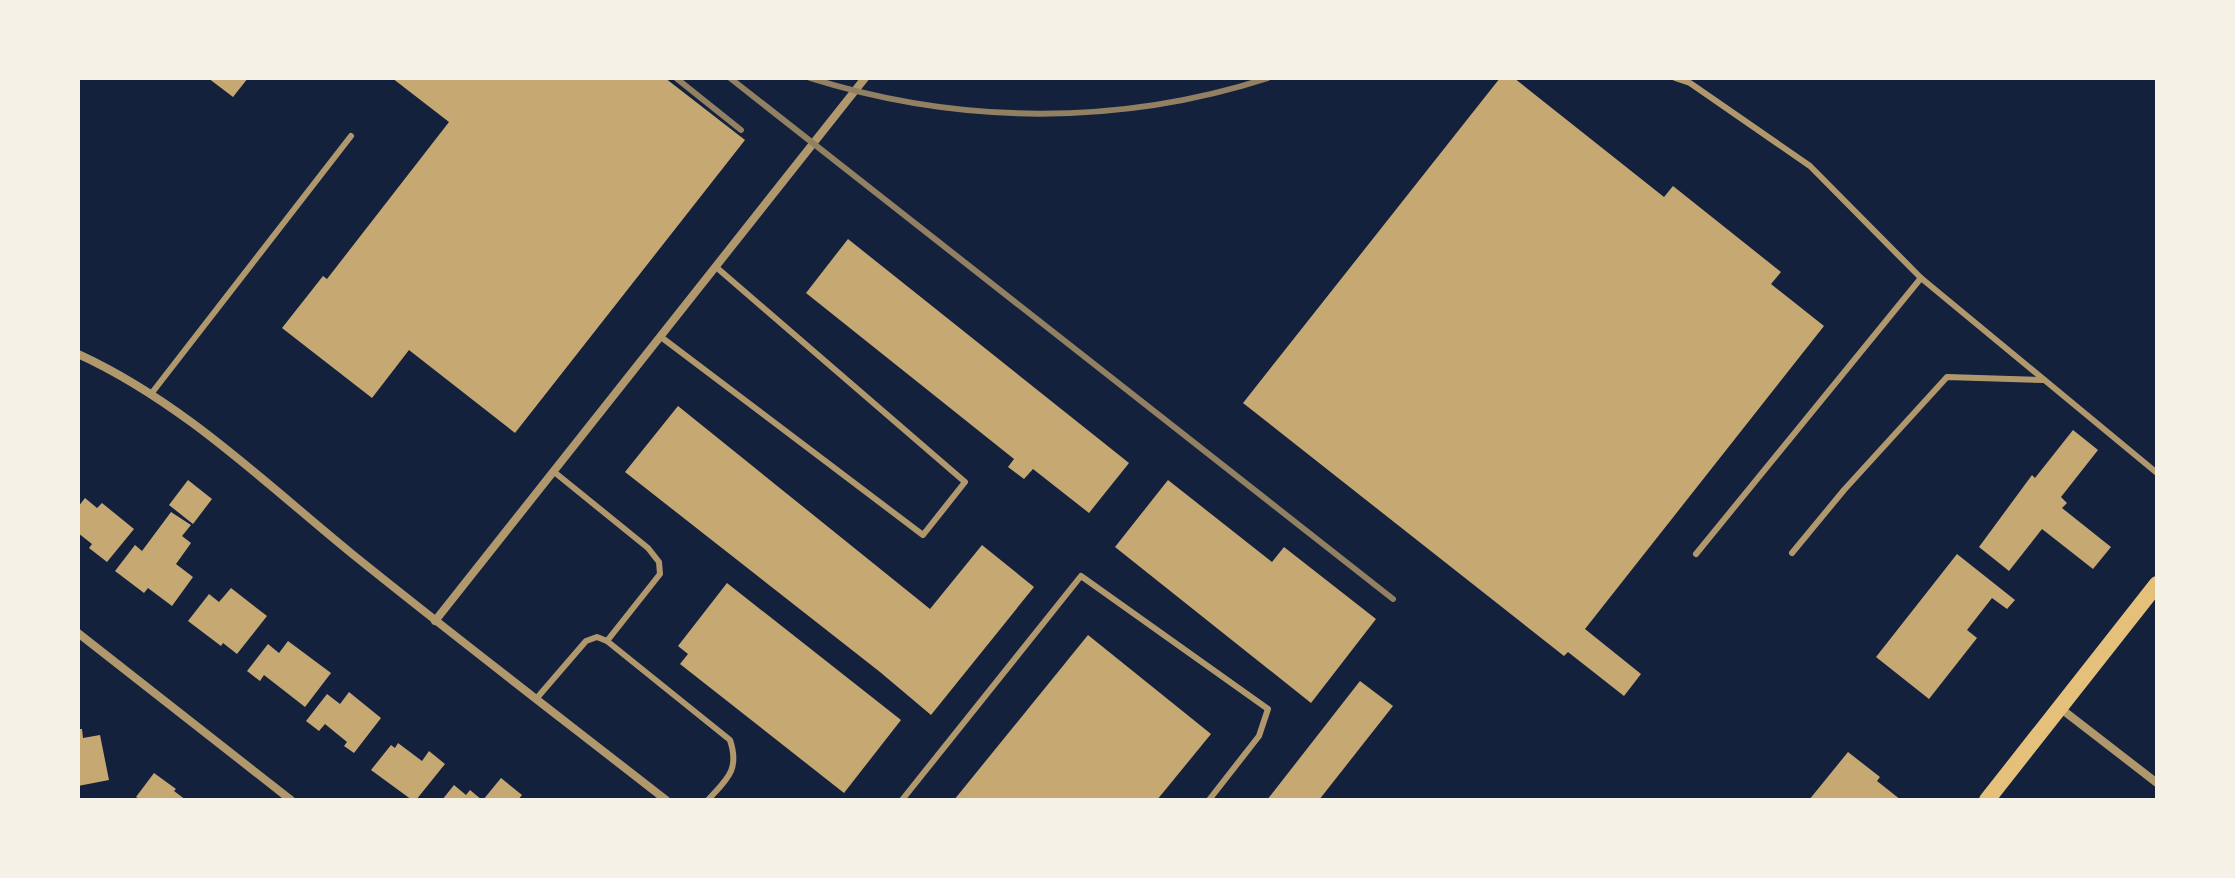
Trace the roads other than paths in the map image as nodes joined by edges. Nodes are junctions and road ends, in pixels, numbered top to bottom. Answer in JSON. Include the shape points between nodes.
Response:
{"nodes":[{"id":1,"x":865,"y":78,"type":"edge"},
{"id":2,"x":1675,"y":78,"type":"edge"},
{"id":3,"x":351,"y":136,"type":"dead end"},
{"id":4,"x":716,"y":267,"type":"junction"},
{"id":5,"x":1921,"y":278,"type":"junction"},
{"id":6,"x":661,"y":337,"type":"junction"},
{"id":7,"x":78,"y":354,"type":"edge"},
{"id":8,"x":2044,"y":380,"type":"junction"},
{"id":9,"x":151,"y":394,"type":"junction"},
{"id":10,"x":553,"y":471,"type":"junction"},
{"id":11,"x":2157,"y":473,"type":"edge"},
{"id":12,"x":1792,"y":553,"type":"dead end"},
{"id":13,"x":1696,"y":554,"type":"dead end"},
{"id":14,"x":2157,"y":584,"type":"edge"},
{"id":15,"x":435,"y":621,"type":"junction"},
{"id":16,"x":78,"y":633,"type":"edge"},
{"id":17,"x":607,"y":641,"type":"junction"},
{"id":18,"x":536,"y":699,"type":"junction"},
{"id":19,"x":2059,"y":708,"type":"junction"},
{"id":20,"x":2157,"y":783,"type":"edge"},
{"id":21,"x":291,"y":800,"type":"edge"},
{"id":22,"x":666,"y":800,"type":"edge"},
{"id":23,"x":708,"y":800,"type":"edge"},
{"id":24,"x":902,"y":800,"type":"edge"},
{"id":25,"x":1209,"y":800,"type":"edge"},
{"id":26,"x":1987,"y":800,"type":"edge"}],
"edges":[{"from":1,"to":4,"type":"street"},
{"from":2,"to":5,"type":"lane","via":[[1690,83],[1810,166]]},
{"from":3,"to":9,"type":"lane"},
{"from":4,"to":6,"type":"street"},
{"from":4,"to":6,"type":"lane","via":[[965,482],[932,525],[923,535]]},
{"from":5,"to":8,"type":"lane"},
{"from":5,"to":13,"type":"lane"},
{"from":6,"to":10,"type":"street"},
{"from":7,"to":9,"type":"street"},
{"from":8,"to":11,"type":"lane"},
{"from":8,"to":12,"type":"lane","via":[[1947,377]]},
{"from":9,"to":15,"type":"street"},
{"from":10,"to":15,"type":"street"},
{"from":10,"to":17,"type":"lane","via":[[659,562],[660,574]]},
{"from":14,"to":19,"type":"main road"},
{"from":15,"to":18,"type":"street"},
{"from":16,"to":21,"type":"street"},
{"from":17,"to":18,"type":"lane","via":[[586,641]]},
{"from":17,"to":23,"type":"lane","via":[[730,740],[734,769]]},
{"from":18,"to":22,"type":"street"},
{"from":19,"to":20,"type":"street"},
{"from":19,"to":26,"type":"main road"},
{"from":24,"to":25,"type":"lane","via":[[1081,576],[1268,709],[1259,736]]}]}
